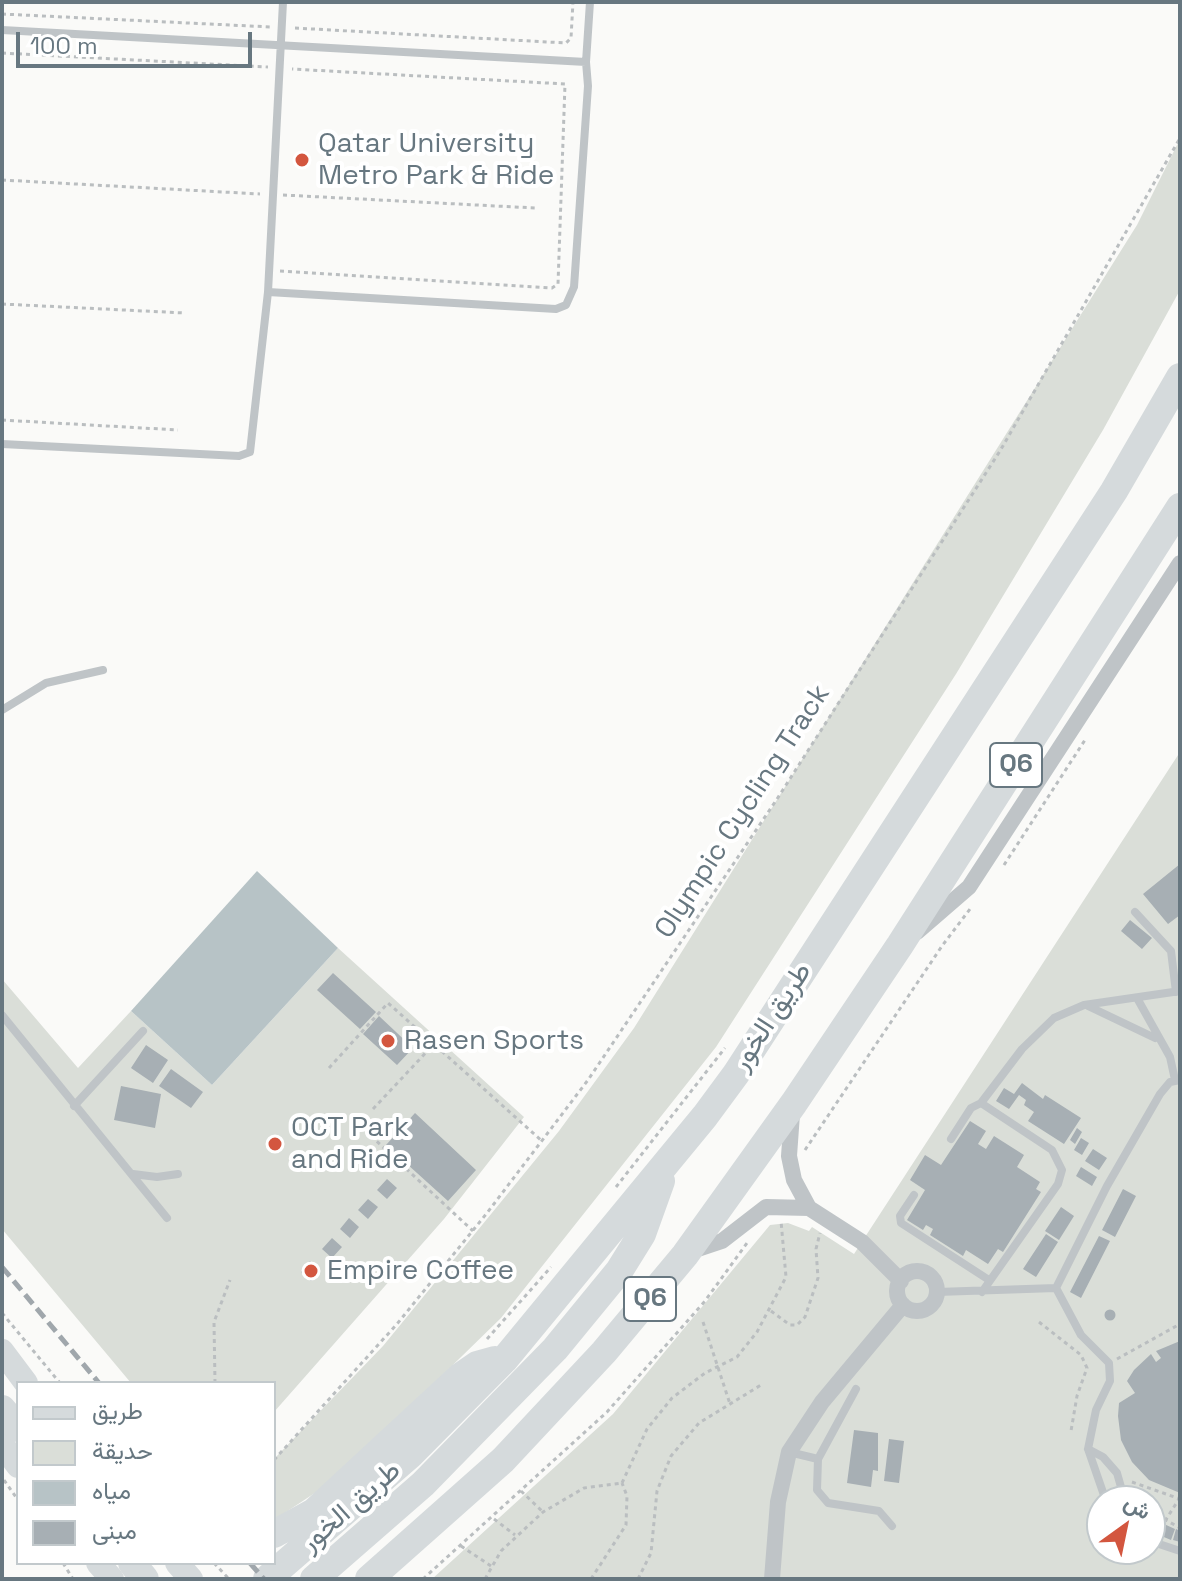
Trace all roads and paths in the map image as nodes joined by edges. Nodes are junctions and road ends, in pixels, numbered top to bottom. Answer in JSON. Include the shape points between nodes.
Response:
{"nodes":[{"id":1,"x":283,"y":2,"type":"edge"},
{"id":2,"x":573,"y":2,"type":"edge"},
{"id":3,"x":590,"y":2,"type":"edge"},
{"id":4,"x":2,"y":30,"type":"edge"},
{"id":5,"x":544,"y":40,"type":"dead end"},
{"id":6,"x":281,"y":46,"type":"junction"},
{"id":7,"x":2,"y":53,"type":"edge"},
{"id":8,"x":586,"y":62,"type":"junction"},
{"id":9,"x":280,"y":68,"type":"junction"},
{"id":10,"x":1180,"y":138,"type":"edge"},
{"id":11,"x":268,"y":271,"type":"junction"},
{"id":12,"x":268,"y":292,"type":"junction"},
{"id":13,"x":2,"y":304,"type":"edge"},
{"id":14,"x":185,"y":313,"type":"dead end"},
{"id":15,"x":1180,"y":377,"type":"edge"},
{"id":16,"x":2,"y":420,"type":"edge"},
{"id":17,"x":178,"y":430,"type":"dead end"},
{"id":18,"x":2,"y":444,"type":"edge"},
{"id":19,"x":1180,"y":507,"type":"edge"},
{"id":20,"x":1180,"y":563,"type":"edge"},
{"id":21,"x":103,"y":670,"type":"dead end"},
{"id":22,"x":2,"y":710,"type":"edge"},
{"id":23,"x":1086,"y":739,"type":"dead end"},
{"id":24,"x":997,"y":875,"type":"dead end"},
{"id":25,"x":979,"y":898,"type":"dead end"},
{"id":26,"x":1135,"y":912,"type":"dead end"},
{"id":27,"x":900,"y":945,"type":"junction"},
{"id":28,"x":1178,"y":992,"type":"edge"},
{"id":29,"x":1137,"y":998,"type":"junction"},
{"id":30,"x":1084,"y":1005,"type":"junction"},
{"id":31,"x":2,"y":1015,"type":"edge"},
{"id":32,"x":143,"y":1031,"type":"dead end"},
{"id":33,"x":1159,"y":1041,"type":"junction"},
{"id":34,"x":434,"y":1044,"type":"junction"},
{"id":35,"x":726,"y":1047,"type":"dead end"},
{"id":36,"x":329,"y":1068,"type":"dead end"},
{"id":37,"x":1178,"y":1080,"type":"edge"},
{"id":38,"x":794,"y":1103,"type":"junction"},
{"id":39,"x":981,"y":1103,"type":"junction"},
{"id":40,"x":74,"y":1106,"type":"junction"},
{"id":41,"x":373,"y":1109,"type":"dead end"},
{"id":42,"x":371,"y":1136,"type":"dead end"},
{"id":43,"x":951,"y":1139,"type":"dead end"},
{"id":44,"x":542,"y":1141,"type":"junction"},
{"id":45,"x":804,"y":1153,"type":"dead end"},
{"id":46,"x":662,"y":1169,"type":"junction"},
{"id":47,"x":133,"y":1174,"type":"junction"},
{"id":48,"x":178,"y":1174,"type":"dead end"},
{"id":49,"x":914,"y":1195,"type":"dead end"},
{"id":50,"x":608,"y":1197,"type":"dead end"},
{"id":51,"x":817,"y":1213,"type":"junction"},
{"id":52,"x":781,"y":1217,"type":"junction"},
{"id":53,"x":167,"y":1218,"type":"dead end"},
{"id":54,"x":769,"y":1221,"type":"dead end"},
{"id":55,"x":473,"y":1231,"type":"junction"},
{"id":56,"x":749,"y":1241,"type":"dead end"},
{"id":57,"x":687,"y":1252,"type":"junction"},
{"id":58,"x":559,"y":1257,"type":"dead end"},
{"id":59,"x":230,"y":1280,"type":"dead end"},
{"id":60,"x":989,"y":1280,"type":"junction"},
{"id":61,"x":901,"y":1281,"type":"junction"},
{"id":62,"x":1056,"y":1288,"type":"junction"},
{"id":63,"x":937,"y":1292,"type":"junction"},
{"id":64,"x":982,"y":1292,"type":"junction"},
{"id":65,"x":903,"y":1305,"type":"junction"},
{"id":66,"x":770,"y":1311,"type":"junction"},
{"id":67,"x":2,"y":1313,"type":"edge"},
{"id":68,"x":703,"y":1322,"type":"dead end"},
{"id":69,"x":1039,"y":1322,"type":"dead end"},
{"id":70,"x":1180,"y":1326,"type":"edge"},
{"id":71,"x":478,"y":1347,"type":"dead end"},
{"id":72,"x":2,"y":1351,"type":"edge"},
{"id":73,"x":504,"y":1360,"type":"junction"},
{"id":74,"x":1109,"y":1363,"type":"junction"},
{"id":75,"x":717,"y":1367,"type":"junction"},
{"id":76,"x":24,"y":1381,"type":"edge"},
{"id":77,"x":58,"y":1381,"type":"edge"},
{"id":78,"x":215,"y":1381,"type":"edge"},
{"id":79,"x":761,"y":1385,"type":"dead end"},
{"id":80,"x":856,"y":1389,"type":"dead end"},
{"id":81,"x":730,"y":1404,"type":"junction"},
{"id":82,"x":2,"y":1409,"type":"edge"},
{"id":83,"x":16,"y":1426,"type":"edge"},
{"id":84,"x":1071,"y":1431,"type":"dead end"},
{"id":85,"x":2,"y":1444,"type":"edge"},
{"id":86,"x":1088,"y":1449,"type":"junction"},
{"id":87,"x":789,"y":1452,"type":"junction"},
{"id":88,"x":276,"y":1458,"type":"edge"},
{"id":89,"x":818,"y":1459,"type":"junction"},
{"id":90,"x":16,"y":1463,"type":"edge"},
{"id":91,"x":2,"y":1478,"type":"edge"},
{"id":92,"x":1120,"y":1481,"type":"junction"},
{"id":93,"x":622,"y":1483,"type":"junction"},
{"id":94,"x":1100,"y":1485,"type":"edge"},
{"id":95,"x":1119,"y":1485,"type":"edge"},
{"id":96,"x":521,"y":1491,"type":"junction"},
{"id":97,"x":16,"y":1497,"type":"edge"},
{"id":98,"x":1180,"y":1499,"type":"edge"},
{"id":99,"x":543,"y":1512,"type":"junction"},
{"id":100,"x":494,"y":1519,"type":"junction"},
{"id":101,"x":1166,"y":1520,"type":"edge"},
{"id":102,"x":892,"y":1526,"type":"dead end"},
{"id":103,"x":276,"y":1533,"type":"edge"},
{"id":104,"x":515,"y":1535,"type":"junction"},
{"id":105,"x":411,"y":1542,"type":"junction"},
{"id":106,"x":461,"y":1546,"type":"junction"},
{"id":107,"x":72,"y":1565,"type":"edge"},
{"id":108,"x":491,"y":1566,"type":"junction"},
{"id":109,"x":92,"y":1579,"type":"edge"},
{"id":110,"x":267,"y":1579,"type":"edge"},
{"id":111,"x":314,"y":1579,"type":"edge"},
{"id":112,"x":369,"y":1579,"type":"edge"},
{"id":113,"x":396,"y":1579,"type":"edge"},
{"id":114,"x":423,"y":1579,"type":"edge"},
{"id":115,"x":485,"y":1579,"type":"edge"},
{"id":116,"x":591,"y":1579,"type":"edge"},
{"id":117,"x":638,"y":1579,"type":"edge"},
{"id":118,"x":772,"y":1579,"type":"edge"}],
"edges":[{"from":1,"to":6,"type":"lane"},
{"from":2,"to":5,"type":"path","via":[[570,42]]},
{"from":3,"to":8,"type":"lane"},
{"from":4,"to":6,"type":"lane"},
{"from":6,"to":8,"type":"lane"},
{"from":6,"to":9,"type":"lane"},
{"from":7,"to":9,"type":"path"},
{"from":8,"to":12,"type":"lane","via":[[574,287],[566,305],[556,309]]},
{"from":9,"to":11,"type":"lane"},
{"from":9,"to":11,"type":"path","via":[[565,84],[558,284],[552,288]]},
{"from":10,"to":44,"type":"path","name":"Olympic Cycling Track","via":[[983,477],[692,928]]},
{"from":11,"to":12,"type":"lane"},
{"from":12,"to":18,"type":"lane","via":[[250,452],[239,456]]},
{"from":13,"to":14,"type":"path"},
{"from":15,"to":46,"type":"highway","name":"طريق الخور","number":"Q6","via":[[1114,491],[736,1074]]},
{"from":16,"to":17,"type":"path"},
{"from":19,"to":27,"type":"highway","number":"Q6"},
{"from":20,"to":27,"type":"street","via":[[969,887]]},
{"from":21,"to":22,"type":"lane","via":[[46,683]]},
{"from":23,"to":24,"type":"path"},
{"from":25,"to":45,"type":"path"},
{"from":26,"to":28,"type":"lane","via":[[1171,951]]},
{"from":27,"to":38,"type":"highway","number":"Q6"},
{"from":28,"to":29,"type":"lane"},
{"from":29,"to":30,"type":"lane"},
{"from":29,"to":33,"type":"lane"},
{"from":30,"to":33,"type":"lane"},
{"from":30,"to":39,"type":"lane","via":[[1054,1018],[1035,1034]]},
{"from":31,"to":40,"type":"lane"},
{"from":32,"to":40,"type":"lane"},
{"from":33,"to":37,"type":"lane"},
{"from":34,"to":36,"type":"path","via":[[388,1003]]},
{"from":34,"to":41,"type":"path"},
{"from":34,"to":44,"type":"path"},
{"from":35,"to":50,"type":"path"},
{"from":37,"to":62,"type":"lane","via":[[1160,1094]]},
{"from":38,"to":51,"type":"street","via":[[789,1156],[794,1180]]},
{"from":38,"to":57,"type":"highway","number":"Q6"},
{"from":39,"to":43,"type":"lane","via":[[971,1108]]},
{"from":39,"to":60,"type":"lane","via":[[1052,1150],[1062,1170],[1058,1184]]},
{"from":40,"to":47,"type":"lane"},
{"from":42,"to":55,"type":"path"},
{"from":44,"to":55,"type":"path","name":"Olympic Cycling Track"},
{"from":46,"to":73,"type":"highway","name":"طريق الخور","number":"Q6"},
{"from":46,"to":111,"type":"highway","via":[[642,1234],[555,1349],[423,1484]]},
{"from":47,"to":48,"type":"lane"},
{"from":47,"to":53,"type":"lane"},
{"from":49,"to":60,"type":"lane","via":[[901,1223]]},
{"from":51,"to":52,"type":"path","via":[[807,1222]]},
{"from":51,"to":57,"type":"street","via":[[766,1207],[722,1241]]},
{"from":51,"to":61,"type":"street","via":[[862,1242]]},
{"from":51,"to":66,"type":"path","via":[[818,1278],[805,1317],[790,1325]]},
{"from":52,"to":54,"type":"path"},
{"from":52,"to":66,"type":"path","via":[[787,1270]]},
{"from":55,"to":88,"type":"path","name":"Olympic Cycling Track"},
{"from":56,"to":96,"type":"path","via":[[661,1353],[607,1412]]},
{"from":57,"to":105,"type":"highway","number":"Q6","via":[[547,1415]]},
{"from":58,"to":71,"type":"path"},
{"from":59,"to":78,"type":"path","via":[[214,1322]]},
{"from":60,"to":64,"type":"lane"},
{"from":61,"to":63,"type":"street","via":[[909,1274],[925,1273]]},
{"from":61,"to":65,"type":"street"},
{"from":62,"to":64,"type":"lane"},
{"from":62,"to":74,"type":"lane","via":[[1081,1335]]},
{"from":63,"to":64,"type":"lane"},
{"from":63,"to":65,"type":"street","via":[[924,1310]]},
{"from":65,"to":87,"type":"street","via":[[822,1402]]},
{"from":66,"to":75,"type":"path","via":[[744,1350]]},
{"from":67,"to":77,"type":"path"},
{"from":68,"to":75,"type":"path"},
{"from":69,"to":84,"type":"path","via":[[1081,1355],[1087,1368]]},
{"from":70,"to":74,"type":"path"},
{"from":72,"to":76,"type":"main road"},
{"from":73,"to":103,"type":"highway","via":[[469,1370],[314,1512]]},
{"from":73,"to":110,"type":"highway","name":"طريق الخور","number":"Q6","via":[[410,1455]]},
{"from":74,"to":86,"type":"lane","via":[[1110,1381],[1093,1419]]},
{"from":75,"to":81,"type":"path"},
{"from":75,"to":93,"type":"path","via":[[661,1410]]},
{"from":79,"to":81,"type":"path"},
{"from":80,"to":89,"type":"lane"},
{"from":81,"to":117,"type":"path","via":[[690,1431],[666,1464],[657,1491],[651,1553]]},
{"from":82,"to":83,"type":"highway"},
{"from":85,"to":90,"type":"main road"},
{"from":86,"to":92,"type":"lane","via":[[1111,1465]]},
{"from":86,"to":94,"type":"lane"},
{"from":87,"to":89,"type":"lane"},
{"from":87,"to":118,"type":"street","via":[[778,1502]]},
{"from":89,"to":102,"type":"lane","via":[[820,1498],[879,1511]]},
{"from":91,"to":97,"type":"path"},
{"from":92,"to":95,"type":"lane"},
{"from":92,"to":98,"type":"path"},
{"from":93,"to":99,"type":"path","via":[[584,1488]]},
{"from":93,"to":116,"type":"path","via":[[626,1525]]},
{"from":96,"to":99,"type":"path"},
{"from":96,"to":100,"type":"path"},
{"from":98,"to":101,"type":"path"},
{"from":99,"to":104,"type":"path"},
{"from":100,"to":104,"type":"path"},
{"from":100,"to":106,"type":"path"},
{"from":104,"to":108,"type":"path"},
{"from":105,"to":112,"type":"highway","number":"Q6"},
{"from":105,"to":113,"type":"highway"},
{"from":106,"to":108,"type":"path"},
{"from":106,"to":114,"type":"path"},
{"from":107,"to":109,"type":"main road"},
{"from":108,"to":115,"type":"path"}]}
